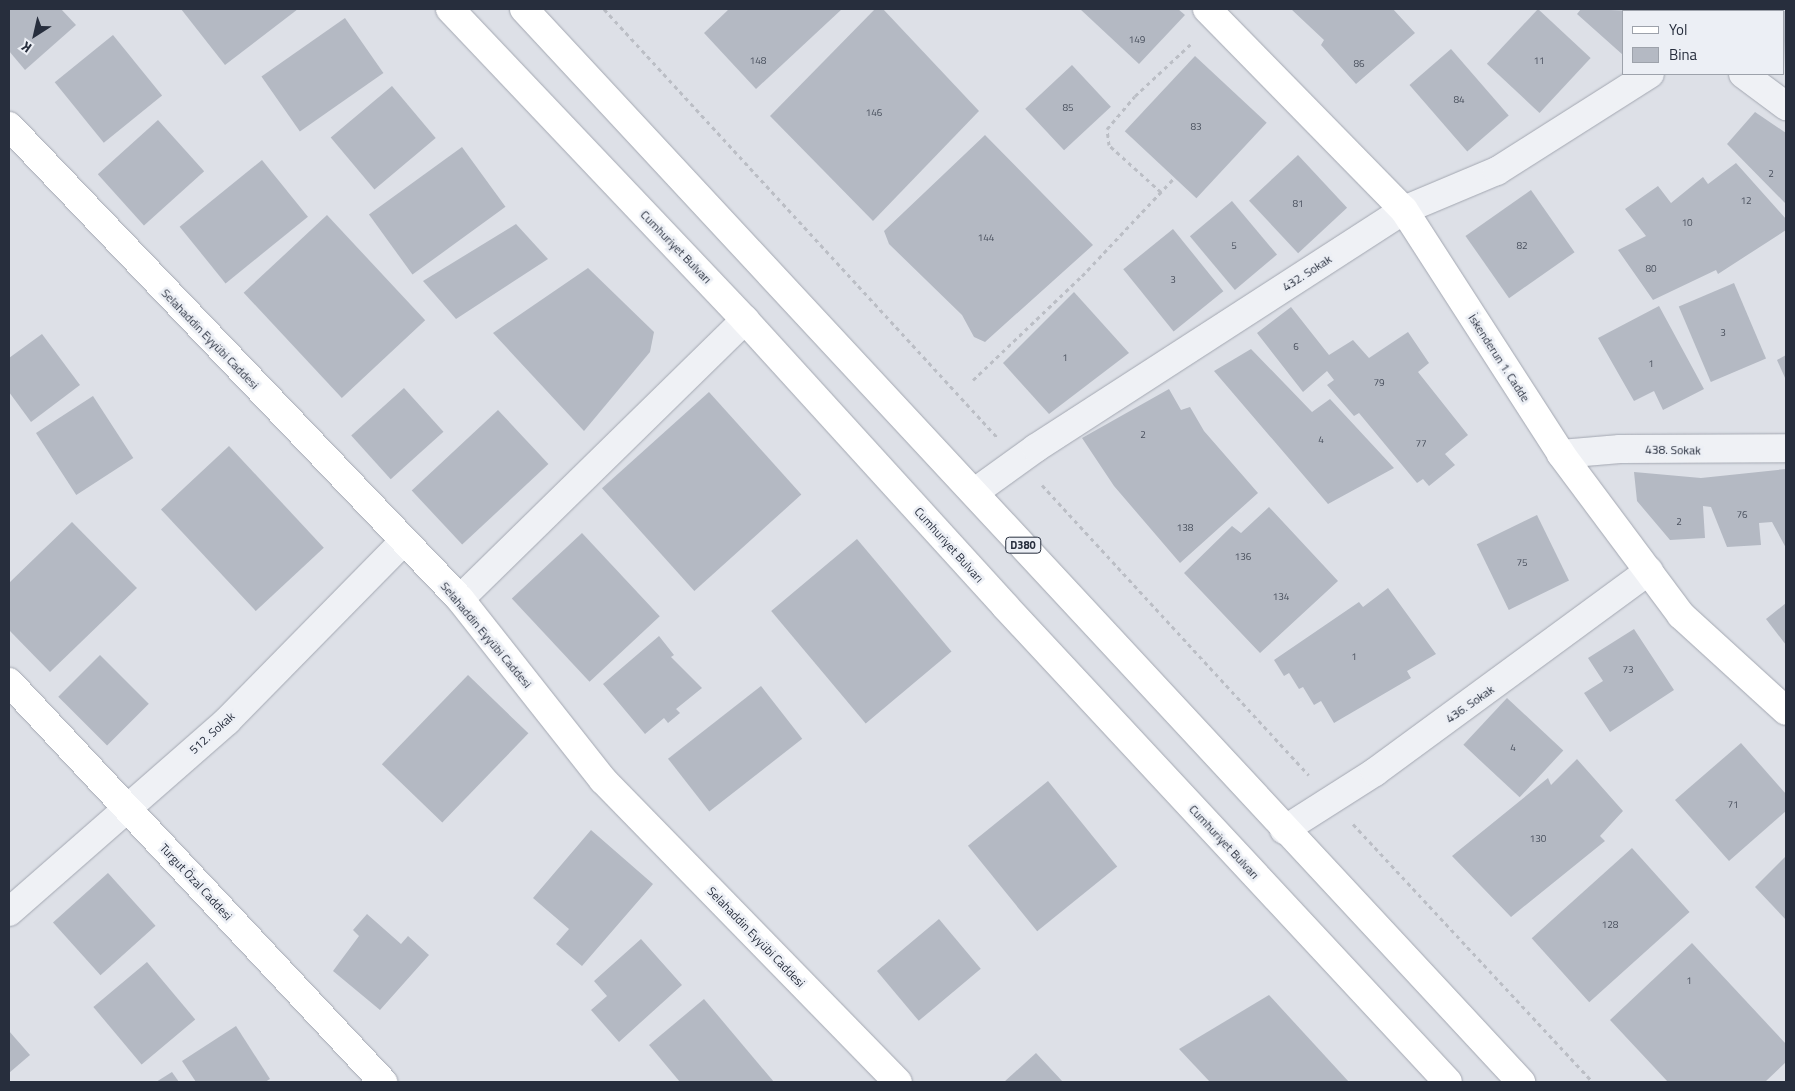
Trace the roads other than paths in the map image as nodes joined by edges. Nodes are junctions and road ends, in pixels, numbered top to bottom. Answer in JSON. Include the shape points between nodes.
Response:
{"nodes":[{"id":1,"x":450,"y":9,"type":"edge"},
{"id":2,"x":524,"y":9,"type":"edge"},
{"id":3,"x":1212,"y":14,"type":"edge"},
{"id":4,"x":1648,"y":75,"type":"edge"},
{"id":5,"x":1744,"y":75,"type":"edge"},
{"id":6,"x":1786,"y":106,"type":"edge"},
{"id":7,"x":9,"y":126,"type":"edge"},
{"id":8,"x":1404,"y":210,"type":"junction"},
{"id":9,"x":745,"y":320,"type":"junction"},
{"id":10,"x":1786,"y":448,"type":"edge"},
{"id":11,"x":1561,"y":454,"type":"junction"},
{"id":12,"x":975,"y":492,"type":"junction"},
{"id":13,"x":403,"y":542,"type":"junction"},
{"id":14,"x":1650,"y":571,"type":"junction"},
{"id":15,"x":460,"y":599,"type":"junction"},
{"id":16,"x":9,"y":682,"type":"edge"},
{"id":17,"x":1786,"y":710,"type":"edge"},
{"id":18,"x":127,"y":808,"type":"junction"},
{"id":19,"x":1284,"y":830,"type":"junction"},
{"id":20,"x":9,"y":912,"type":"edge"},
{"id":21,"x":383,"y":1082,"type":"edge"},
{"id":22,"x":898,"y":1082,"type":"edge"},
{"id":23,"x":1448,"y":1082,"type":"edge"},
{"id":24,"x":1521,"y":1082,"type":"edge"}],
"edges":[{"from":1,"to":9,"type":"main road","name":"Cumhuriyet Bulvarı"},
{"from":2,"to":12,"type":"main road","number":"D380"},
{"from":3,"to":8,"type":"main road","name":"İskenderun 1. Cadde"},
{"from":4,"to":8,"type":"street","name":"432. Sokak","via":[[1497,171]]},
{"from":5,"to":6,"type":"street"},
{"from":7,"to":13,"type":"main road","name":"Selahaddin Eyyübi Caddesi"},
{"from":8,"to":11,"type":"main road","name":"İskenderun 1. Cadde"},
{"from":8,"to":12,"type":"street","name":"432. Sokak","via":[[1019,460]]},
{"from":9,"to":15,"type":"street"},
{"from":9,"to":23,"type":"main road","name":"Cumhuriyet Bulvarı","via":[[1004,606]]},
{"from":10,"to":11,"type":"street","name":"438. Sokak","via":[[1620,449]]},
{"from":11,"to":14,"type":"main road","name":"İskenderun 1. Cadde"},
{"from":12,"to":19,"type":"main road","number":"D380"},
{"from":13,"to":15,"type":"main road","name":"Selahaddin Eyyübi Caddesi"},
{"from":13,"to":18,"type":"street","name":"512. Sokak","via":[[227,721]]},
{"from":14,"to":17,"type":"main road","name":"İskenderun 1. Cadde","via":[[1681,615]]},
{"from":14,"to":19,"type":"street","name":"436. Sokak","via":[[1518,670]]},
{"from":15,"to":22,"type":"main road","name":"Selahaddin Eyyübi Caddesi","via":[[603,780]]},
{"from":16,"to":18,"type":"main road","name":"Turgut Özal Caddesi"},
{"from":18,"to":20,"type":"street","name":"512. Sokak"},
{"from":18,"to":21,"type":"main road","name":"Turgut Özal Caddesi"},
{"from":19,"to":24,"type":"main road","number":"D380"}]}
